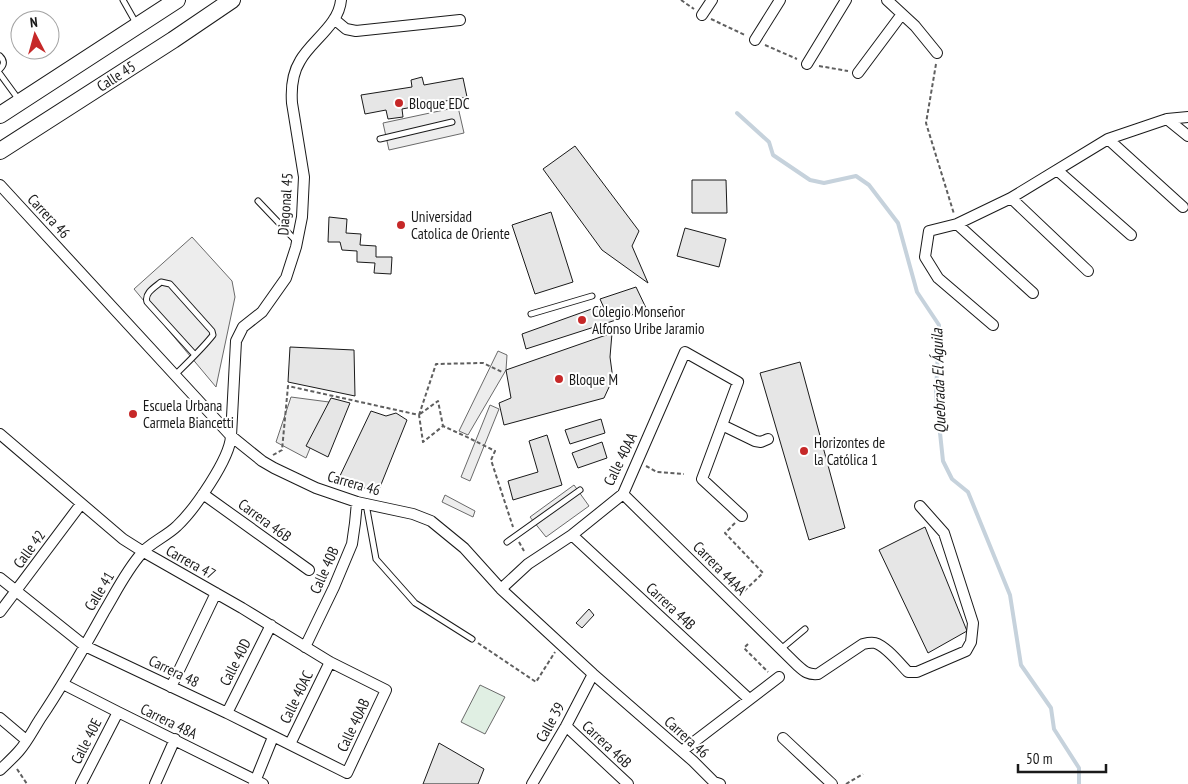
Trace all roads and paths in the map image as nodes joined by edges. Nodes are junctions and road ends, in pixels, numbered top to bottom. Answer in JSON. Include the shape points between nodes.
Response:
{"nodes":[{"id":1,"x":123,"y":0,"type":"edge"},
{"id":2,"x":177,"y":0,"type":"edge"},
{"id":3,"x":232,"y":0,"type":"edge"},
{"id":4,"x":341,"y":0,"type":"edge"},
{"id":5,"x":712,"y":0,"type":"edge"},
{"id":6,"x":780,"y":0,"type":"edge"},
{"id":7,"x":846,"y":0,"type":"edge"},
{"id":8,"x":886,"y":0,"type":"edge"},
{"id":9,"x":902,"y":14,"type":"junction"},
{"id":10,"x":702,"y":15,"type":"dead end"},
{"id":11,"x":334,"y":19,"type":"junction"},
{"id":12,"x":460,"y":20,"type":"dead end"},
{"id":13,"x":138,"y":25,"type":"junction"},
{"id":14,"x":756,"y":40,"type":"dead end"},
{"id":15,"x":937,"y":53,"type":"joint"},
{"id":16,"x":0,"y":56,"type":"edge"},
{"id":17,"x":807,"y":64,"type":"dead end"},
{"id":18,"x":0,"y":69,"type":"edge"},
{"id":19,"x":858,"y":73,"type":"dead end"},
{"id":20,"x":0,"y":74,"type":"edge"},
{"id":21,"x":20,"y":102,"type":"junction"},
{"id":22,"x":0,"y":115,"type":"edge"},
{"id":23,"x":1188,"y":117,"type":"edge"},
{"id":24,"x":1168,"y":119,"type":"junction"},
{"id":25,"x":452,"y":122,"type":"dead end"},
{"id":26,"x":1188,"y":136,"type":"edge"},
{"id":27,"x":380,"y":139,"type":"dead end"},
{"id":28,"x":1108,"y":139,"type":"junction"},
{"id":29,"x":0,"y":151,"type":"edge"},
{"id":30,"x":1057,"y":170,"type":"junction"},
{"id":31,"x":0,"y":185,"type":"edge"},
{"id":32,"x":1011,"y":198,"type":"junction"},
{"id":33,"x":258,"y":201,"type":"dead end"},
{"id":34,"x":1183,"y":207,"type":"dead end"},
{"id":35,"x":957,"y":224,"type":"junction"},
{"id":36,"x":1132,"y":235,"type":"dead end"},
{"id":37,"x":297,"y":242,"type":"junction"},
{"id":38,"x":1088,"y":271,"type":"dead end"},
{"id":39,"x":1033,"y":293,"type":"dead end"},
{"id":40,"x":592,"y":296,"type":"dead end"},
{"id":41,"x":531,"y":314,"type":"dead end"},
{"id":42,"x":993,"y":325,"type":"dead end"},
{"id":43,"x":195,"y":355,"type":"junction"},
{"id":44,"x":502,"y":372,"type":"dead end"},
{"id":45,"x":175,"y":375,"type":"junction"},
{"id":46,"x":419,"y":415,"type":"junction"},
{"id":47,"x":722,"y":425,"type":"junction"},
{"id":48,"x":443,"y":426,"type":"junction"},
{"id":49,"x":0,"y":434,"type":"edge"},
{"id":50,"x":232,"y":436,"type":"junction"},
{"id":51,"x":768,"y":439,"type":"dead end"},
{"id":52,"x":262,"y":461,"type":"junction"},
{"id":53,"x":638,"y":461,"type":"junction"},
{"id":54,"x":684,"y":474,"type":"dead end"},
{"id":55,"x":580,"y":490,"type":"dead end"},
{"id":56,"x":203,"y":494,"type":"junction"},
{"id":57,"x":623,"y":494,"type":"junction"},
{"id":58,"x":362,"y":503,"type":"junction"},
{"id":59,"x":81,"y":504,"type":"junction"},
{"id":60,"x":920,"y":506,"type":"dead end"},
{"id":61,"x":742,"y":516,"type":"joint"},
{"id":62,"x":572,"y":535,"type":"junction"},
{"id":63,"x":515,"y":536,"type":"junction"},
{"id":64,"x":507,"y":542,"type":"dead end"},
{"id":65,"x":142,"y":551,"type":"junction"},
{"id":66,"x":524,"y":551,"type":"dead end"},
{"id":67,"x":308,"y":570,"type":"dead end"},
{"id":68,"x":0,"y":578,"type":"edge"},
{"id":69,"x":501,"y":589,"type":"junction"},
{"id":70,"x":16,"y":591,"type":"junction"},
{"id":71,"x":216,"y":593,"type":"junction"},
{"id":72,"x":733,"y":602,"type":"junction"},
{"id":73,"x":0,"y":612,"type":"edge"},
{"id":74,"x":271,"y":625,"type":"junction"},
{"id":75,"x":805,"y":629,"type":"dead end"},
{"id":76,"x":472,"y":639,"type":"joint"},
{"id":77,"x":560,"y":644,"type":"junction"},
{"id":78,"x":748,"y":644,"type":"dead end"},
{"id":79,"x":85,"y":646,"type":"junction"},
{"id":80,"x":305,"y":647,"type":"junction"},
{"id":81,"x":781,"y":650,"type":"junction"},
{"id":82,"x":330,"y":662,"type":"junction"},
{"id":83,"x":593,"y":674,"type":"junction"},
{"id":84,"x":777,"y":678,"type":"joint"},
{"id":85,"x":63,"y":684,"type":"junction"},
{"id":86,"x":171,"y":687,"type":"junction"},
{"id":87,"x":386,"y":690,"type":"joint"},
{"id":88,"x":749,"y":699,"type":"junction"},
{"id":89,"x":118,"y":712,"type":"junction"},
{"id":90,"x":227,"y":713,"type":"junction"},
{"id":91,"x":0,"y":718,"type":"edge"},
{"id":92,"x":566,"y":726,"type":"junction"},
{"id":93,"x":273,"y":737,"type":"junction"},
{"id":94,"x":783,"y":738,"type":"dead end"},
{"id":95,"x":26,"y":740,"type":"junction"},
{"id":96,"x":174,"y":740,"type":"junction"},
{"id":97,"x":290,"y":744,"type":"junction"},
{"id":98,"x":682,"y":751,"type":"junction"},
{"id":99,"x":11,"y":759,"type":"junction"},
{"id":100,"x":0,"y":770,"type":"edge"},
{"id":101,"x":347,"y":773,"type":"joint"},
{"id":102,"x":863,"y":774,"type":"dead end"},
{"id":103,"x":258,"y":783,"type":"edge"},
{"id":104,"x":536,"y":783,"type":"edge"},
{"id":105,"x":27,"y":784,"type":"edge"},
{"id":106,"x":81,"y":784,"type":"edge"},
{"id":107,"x":154,"y":784,"type":"edge"},
{"id":108,"x":628,"y":784,"type":"edge"},
{"id":109,"x":720,"y":784,"type":"edge"},
{"id":110,"x":832,"y":784,"type":"edge"},
{"id":111,"x":846,"y":784,"type":"edge"}],
"edges":[{"from":1,"to":13,"type":"lane"},
{"from":2,"to":13,"type":"main road","name":"Calle 45"},
{"from":3,"to":29,"type":"main road","name":"Calle 45"},
{"from":4,"to":11,"type":"street","name":"Diagonal 45"},
{"from":5,"to":10,"type":"street"},
{"from":6,"to":14,"type":"street"},
{"from":7,"to":17,"type":"street"},
{"from":8,"to":9,"type":"street"},
{"from":9,"to":15,"type":"street"},
{"from":9,"to":19,"type":"street"},
{"from":11,"to":12,"type":"street","via":[[346,29],[356,31]]},
{"from":11,"to":37,"type":"street","name":"Diagonal 45","via":[[300,61],[291,91],[304,177]]},
{"from":13,"to":21,"type":"main road","name":"Calle 45"},
{"from":15,"to":35,"type":"path","via":[[926,122]]},
{"from":16,"to":18,"type":"lane","via":[[4,63]]},
{"from":20,"to":21,"type":"lane"},
{"from":21,"to":22,"type":"main road","name":"Calle 45"},
{"from":23,"to":24,"type":"street"},
{"from":24,"to":26,"type":"street"},
{"from":24,"to":28,"type":"street"},
{"from":25,"to":27,"type":"lane"},
{"from":28,"to":30,"type":"street"},
{"from":28,"to":34,"type":"street"},
{"from":30,"to":32,"type":"street"},
{"from":30,"to":36,"type":"street"},
{"from":31,"to":45,"type":"street","name":"Carrera 46"},
{"from":32,"to":35,"type":"street"},
{"from":32,"to":38,"type":"street"},
{"from":33,"to":37,"type":"lane"},
{"from":35,"to":39,"type":"street"},
{"from":35,"to":42,"type":"street","via":[[928,231],[925,257],[938,278]]},
{"from":37,"to":50,"type":"street","name":"Diagonal 45","via":[[286,278],[262,312],[243,327],[236,340]]},
{"from":40,"to":41,"type":"lane"},
{"from":43,"to":43,"type":"lane","via":[[213,335],[212,331],[170,284],[161,282],[147,294],[147,302]]},
{"from":43,"to":45,"type":"lane"},
{"from":44,"to":46,"type":"path","via":[[484,363],[436,364]]},
{"from":45,"to":50,"type":"street","name":"Carrera 46"},
{"from":46,"to":48,"type":"path","via":[[438,401]]},
{"from":46,"to":48,"type":"path","via":[[423,442]]},
{"from":46,"to":52,"type":"path","via":[[288,386],[282,450]]},
{"from":47,"to":51,"type":"street","via":[[755,441]]},
{"from":47,"to":53,"type":"street","name":"Calle 40AA","via":[[738,382],[685,352]]},
{"from":47,"to":61,"type":"street","via":[[702,479]]},
{"from":48,"to":63,"type":"path","via":[[495,451],[491,460]]},
{"from":49,"to":59,"type":"street","name":"Carrera 47"},
{"from":50,"to":52,"type":"street","name":"Carrera 46"},
{"from":50,"to":56,"type":"street","name":"Calle 41","via":[[227,453]]},
{"from":52,"to":58,"type":"street","name":"Carrera 46","via":[[316,488]]},
{"from":53,"to":54,"type":"path","via":[[657,472]]},
{"from":53,"to":57,"type":"street","name":"Calle 40AA"},
{"from":55,"to":63,"type":"lane"},
{"from":56,"to":65,"type":"street","name":"Calle 41","via":[[176,526]]},
{"from":56,"to":67,"type":"street","name":"Carrera 46B"},
{"from":57,"to":62,"type":"street","name":"Calle 40AA"},
{"from":57,"to":72,"type":"street","name":"Carrera 44AA"},
{"from":58,"to":69,"type":"street","name":"Carrera 46","via":[[431,521],[464,548]]},
{"from":58,"to":76,"type":"lane","via":[[376,559],[415,603]]},
{"from":58,"to":80,"type":"street","name":"Calle 40B","via":[[352,544]]},
{"from":59,"to":65,"type":"street","name":"Carrera 47"},
{"from":59,"to":70,"type":"street","name":"Calle 42"},
{"from":60,"to":81,"type":"street","name":"Carrera 44AA","via":[[944,533],[973,623],[971,642],[966,651],[917,672],[908,672],[882,647],[869,643],[818,674],[811,674]]},
{"from":61,"to":72,"type":"path","via":[[725,534],[763,573]]},
{"from":62,"to":69,"type":"street","name":"Calle 40AA","via":[[528,564]]},
{"from":62,"to":88,"type":"street","name":"Carrera 44B"},
{"from":63,"to":64,"type":"lane"},
{"from":63,"to":66,"type":"path"},
{"from":65,"to":71,"type":"street","name":"Carrera 47"},
{"from":65,"to":79,"type":"street","name":"Calle 41"},
{"from":68,"to":70,"type":"street","name":"Carrera 48"},
{"from":69,"to":77,"type":"street","name":"Carrera 46"},
{"from":70,"to":73,"type":"street","name":"Calle 42"},
{"from":70,"to":79,"type":"street","name":"Carrera 48"},
{"from":71,"to":74,"type":"street","name":"Carrera 47"},
{"from":71,"to":86,"type":"street"},
{"from":72,"to":81,"type":"street","name":"Carrera 44AA"},
{"from":74,"to":80,"type":"street","name":"Carrera 47"},
{"from":74,"to":90,"type":"street","name":"Calle 40D"},
{"from":75,"to":81,"type":"lane"},
{"from":76,"to":77,"type":"path","via":[[536,682]]},
{"from":77,"to":83,"type":"street","name":"Carrera 46"},
{"from":78,"to":84,"type":"path","via":[[744,648]]},
{"from":79,"to":85,"type":"street","name":"Calle 41"},
{"from":79,"to":86,"type":"street","name":"Carrera 48"},
{"from":80,"to":82,"type":"street","name":"Carrera 47"},
{"from":82,"to":87,"type":"street","name":"Carrera 47"},
{"from":82,"to":97,"type":"street","name":"Calle 40AC"},
{"from":83,"to":92,"type":"street","name":"Calle 39"},
{"from":83,"to":98,"type":"street","name":"Carrera 46"},
{"from":84,"to":88,"type":"street"},
{"from":85,"to":89,"type":"street","name":"Carrera 48A"},
{"from":85,"to":95,"type":"street","name":"Calle 41"},
{"from":86,"to":90,"type":"street","name":"Carrera 48"},
{"from":87,"to":101,"type":"street","name":"Calle 40AB"},
{"from":88,"to":98,"type":"street"},
{"from":89,"to":96,"type":"street","name":"Carrera 48A"},
{"from":89,"to":106,"type":"street","name":"Calle 40E"},
{"from":90,"to":93,"type":"street","name":"Carrera 48"},
{"from":91,"to":95,"type":"street"},
{"from":92,"to":104,"type":"street","name":"Calle 39"},
{"from":92,"to":108,"type":"street","name":"Carrera 46B"},
{"from":93,"to":97,"type":"street","name":"Carrera 48"},
{"from":93,"to":103,"type":"street","name":"Calle 40AC"},
{"from":94,"to":110,"type":"street"},
{"from":95,"to":99,"type":"street","name":"Calle 41"},
{"from":96,"to":103,"type":"street","name":"Carrera 48A"},
{"from":96,"to":107,"type":"street"},
{"from":97,"to":101,"type":"street","name":"Carrera 48"},
{"from":98,"to":109,"type":"street","name":"Carrera 46"},
{"from":99,"to":100,"type":"street","name":"Calle 41"},
{"from":99,"to":105,"type":"path"},
{"from":102,"to":111,"type":"path"}]}
